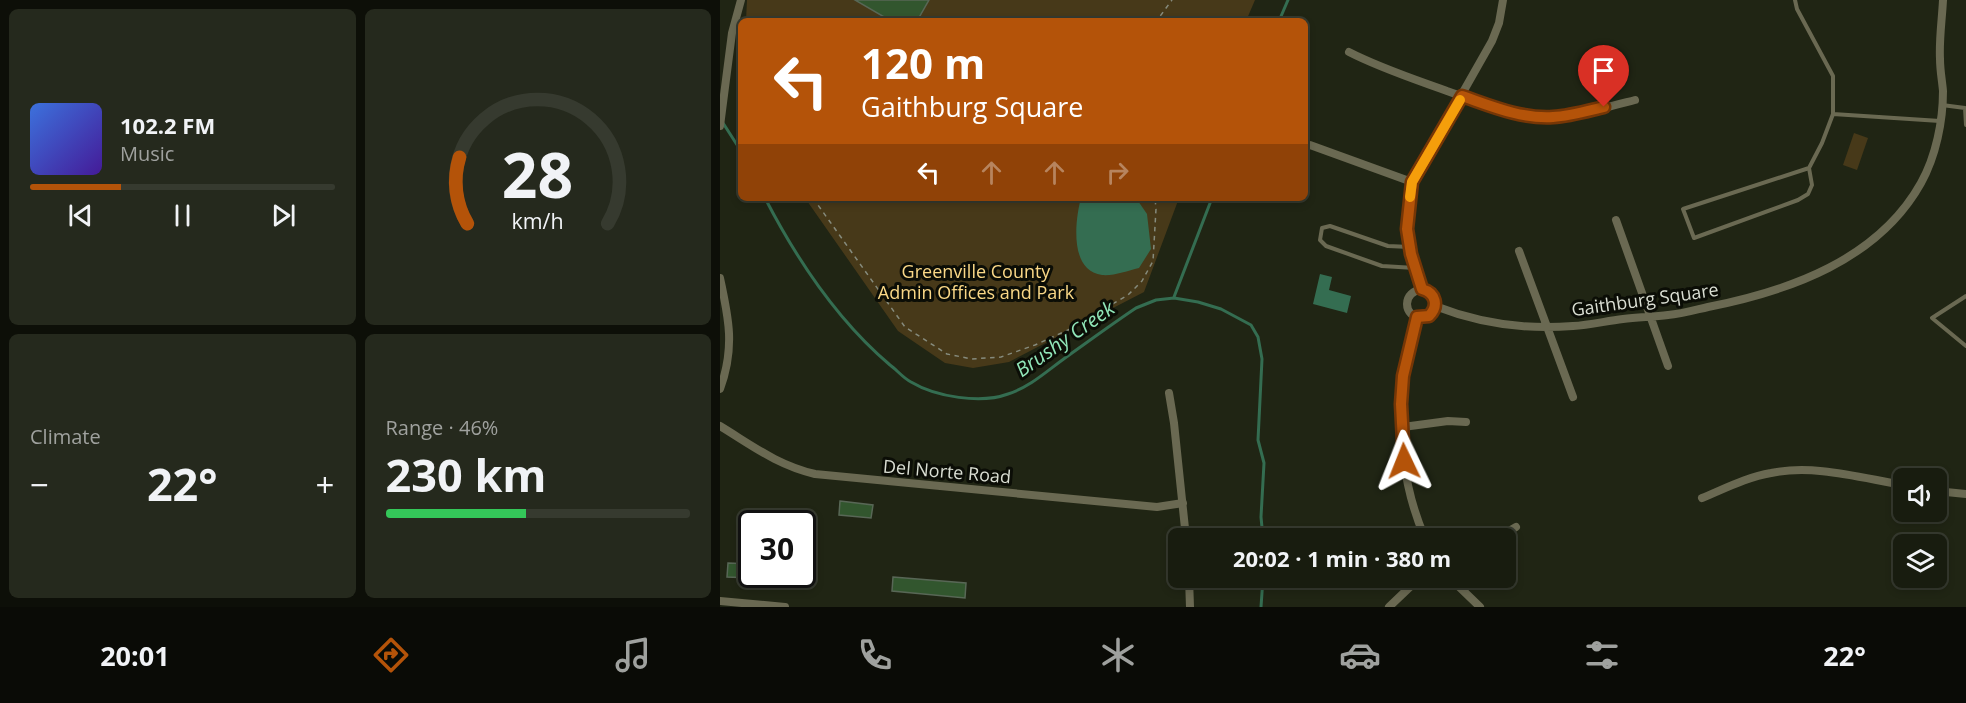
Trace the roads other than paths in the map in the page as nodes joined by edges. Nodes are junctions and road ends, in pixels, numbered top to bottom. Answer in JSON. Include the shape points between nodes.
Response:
{"nodes":[{"id":1,"x":741,"y":0,"type":"edge"},
{"id":2,"x":1503,"y":0,"type":"edge"},
{"id":3,"x":1795,"y":0,"type":"edge"},
{"id":4,"x":1943,"y":0,"type":"edge"},
{"id":5,"x":1349,"y":52,"type":"dead end"},
{"id":6,"x":1462,"y":96,"type":"junction"},
{"id":7,"x":1635,"y":100,"type":"dead end"},
{"id":8,"x":1941,"y":105,"type":"junction"},
{"id":9,"x":1833,"y":114,"type":"junction"},
{"id":10,"x":1940,"y":122,"type":"junction"},
{"id":11,"x":1966,"y":125,"type":"edge"},
{"id":12,"x":720,"y":126,"type":"edge"},
{"id":13,"x":1310,"y":145,"type":"dead end"},
{"id":14,"x":1809,"y":168,"type":"junction"},
{"id":15,"x":1412,"y":182,"type":"junction"},
{"id":16,"x":1616,"y":220,"type":"dead end"},
{"id":17,"x":1410,"y":247,"type":"junction"},
{"id":18,"x":1519,"y":251,"type":"dead end"},
{"id":19,"x":1415,"y":268,"type":"junction"},
{"id":20,"x":720,"y":278,"type":"edge"},
{"id":21,"x":1422,"y":289,"type":"junction"},
{"id":22,"x":1966,"y":296,"type":"edge"},
{"id":23,"x":1436,"y":306,"type":"junction"},
{"id":24,"x":1417,"y":317,"type":"junction"},
{"id":25,"x":1650,"y":317,"type":"junction"},
{"id":26,"x":1548,"y":327,"type":"junction"},
{"id":27,"x":1966,"y":346,"type":"edge"},
{"id":28,"x":1668,"y":366,"type":"dead end"},
{"id":29,"x":720,"y":389,"type":"edge"},
{"id":30,"x":1169,"y":393,"type":"dead end"},
{"id":31,"x":1573,"y":397,"type":"dead end"},
{"id":32,"x":1466,"y":422,"type":"dead end"},
{"id":33,"x":720,"y":426,"type":"edge"},
{"id":34,"x":1402,"y":427,"type":"junction"},
{"id":35,"x":1893,"y":483,"type":"edge"},
{"id":36,"x":1947,"y":492,"type":"edge"},
{"id":37,"x":1966,"y":494,"type":"edge"},
{"id":38,"x":1702,"y":498,"type":"dead end"},
{"id":39,"x":1183,"y":504,"type":"junction"},
{"id":40,"x":1185,"y":528,"type":"edge"},
{"id":41,"x":1422,"y":528,"type":"edge"},
{"id":42,"x":1189,"y":588,"type":"edge"},
{"id":43,"x":1409,"y":588,"type":"edge"},
{"id":44,"x":1460,"y":588,"type":"edge"},
{"id":45,"x":720,"y":601,"type":"edge"},
{"id":46,"x":785,"y":607,"type":"edge"},
{"id":47,"x":1190,"y":607,"type":"edge"},
{"id":48,"x":1389,"y":607,"type":"edge"},
{"id":49,"x":1480,"y":607,"type":"edge"}],
"edges":[{"from":1,"to":12,"type":"street","via":[[732,33]]},
{"from":2,"to":6,"type":"street","via":[[1496,30]]},
{"from":3,"to":9,"type":"lane","via":[[1833,76]]},
{"from":4,"to":8,"type":"street","name":"Gaithburg Square"},
{"from":5,"to":6,"type":"street"},
{"from":6,"to":7,"type":"street","via":[[1508,112],[1541,117],[1569,115]]},
{"from":6,"to":15,"type":"street"},
{"from":8,"to":10,"type":"street","name":"Gaithburg Square"},
{"from":8,"to":11,"type":"lane","via":[[1965,108]]},
{"from":9,"to":10,"type":"lane"},
{"from":9,"to":14,"type":"lane"},
{"from":10,"to":25,"type":"street","name":"Gaithburg Square","via":[[1933,154],[1917,191],[1880,233],[1860,249],[1807,279],[1773,291]]},
{"from":13,"to":15,"type":"street"},
{"from":14,"to":14,"type":"lane","via":[[1683,209],[1694,238],[1808,194],[1812,184]]},
{"from":15,"to":17,"type":"street","via":[[1407,218]]},
{"from":16,"to":25,"type":"street"},
{"from":17,"to":19,"type":"street"},
{"from":17,"to":19,"type":"lane","via":[[1388,246],[1330,226],[1322,228],[1320,234],[1326,246],[1382,266]]},
{"from":18,"to":26,"type":"street"},
{"from":19,"to":21,"type":"street"},
{"from":20,"to":29,"type":"street","via":[[730,342],[728,366]]},
{"from":21,"to":23,"type":"street","via":[[1431,293]]},
{"from":21,"to":24,"type":"street","via":[[1408,299],[1408,308]]},
{"from":22,"to":27,"type":"lane","via":[[1932,318]]},
{"from":23,"to":24,"type":"street","via":[[1429,316]]},
{"from":23,"to":26,"type":"street","name":"Gaithburg Square","via":[[1504,326]]},
{"from":24,"to":34,"type":"street","via":[[1403,376]]},
{"from":25,"to":26,"type":"street","name":"Gaithburg Square"},
{"from":25,"to":28,"type":"street"},
{"from":26,"to":31,"type":"street"},
{"from":30,"to":39,"type":"street"},
{"from":32,"to":34,"type":"street"},
{"from":33,"to":39,"type":"street","name":"Del Norte Road","via":[[774,460],[815,474],[1157,507]]},
{"from":34,"to":41,"type":"street","via":[[1406,481]]},
{"from":35,"to":38,"type":"street","via":[[1810,470],[1778,471]]},
{"from":36,"to":37,"type":"street"},
{"from":39,"to":40,"type":"street"},
{"from":42,"to":47,"type":"street"},
{"from":43,"to":48,"type":"street"},
{"from":44,"to":49,"type":"street"},
{"from":45,"to":46,"type":"street"}]}
